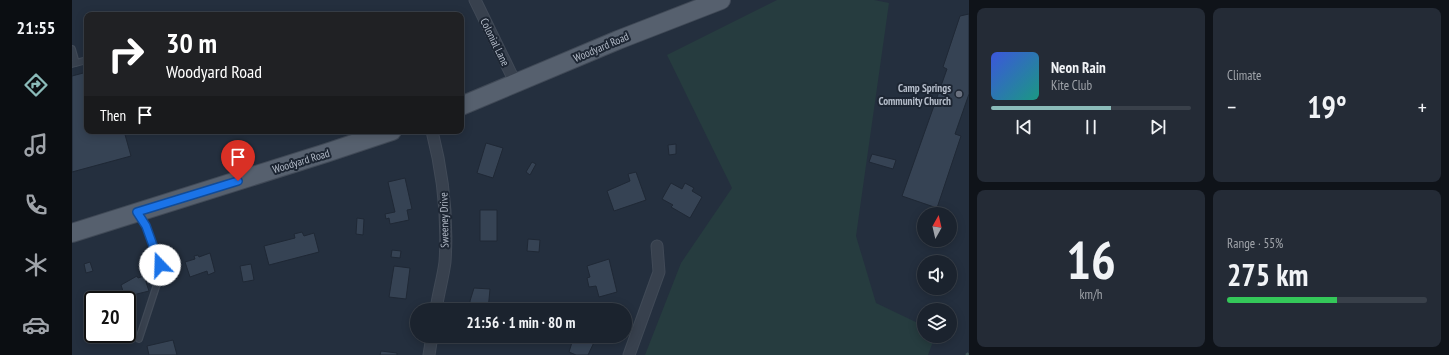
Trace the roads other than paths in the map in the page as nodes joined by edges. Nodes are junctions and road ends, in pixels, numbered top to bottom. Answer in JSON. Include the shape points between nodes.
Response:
{"nodes":[{"id":1,"x":475,"y":0,"type":"edge"},
{"id":2,"x":721,"y":0,"type":"edge"},
{"id":3,"x":72,"y":49,"type":"edge"},
{"id":4,"x":84,"y":61,"type":"edge"},
{"id":5,"x":74,"y":64,"type":"edge"},
{"id":6,"x":516,"y":84,"type":"junction"},
{"id":7,"x":464,"y":105,"type":"edge"},
{"id":8,"x":383,"y":134,"type":"edge"},
{"id":9,"x":433,"y":134,"type":"edge"},
{"id":10,"x":137,"y":212,"type":"junction"},
{"id":11,"x":72,"y":233,"type":"edge"},
{"id":12,"x":657,"y":246,"type":"dead end"},
{"id":13,"x":437,"y":303,"type":"edge"},
{"id":14,"x":140,"y":339,"type":"dead end"},
{"id":15,"x":431,"y":343,"type":"edge"},
{"id":16,"x":429,"y":355,"type":"edge"},
{"id":17,"x":629,"y":355,"type":"edge"}],
"edges":[{"from":1,"to":6,"type":"street","name":"Colonial Lane"},
{"from":2,"to":6,"type":"main road","name":"Woodyard Road","via":[[618,40]]},
{"from":3,"to":5,"type":"lane"},
{"from":4,"to":5,"type":"lane"},
{"from":6,"to":7,"type":"main road","name":"Woodyard Road"},
{"from":8,"to":10,"type":"main road","name":"Woodyard Road"},
{"from":9,"to":13,"type":"street","name":"Sweeney Drive","via":[[440,165],[445,209],[444,263]]},
{"from":10,"to":11,"type":"main road","name":"Woodyard Road"},
{"from":10,"to":14,"type":"lane","via":[[146,226],[160,265],[159,278]]},
{"from":12,"to":17,"type":"street","via":[[659,272]]},
{"from":15,"to":16,"type":"street"}]}
